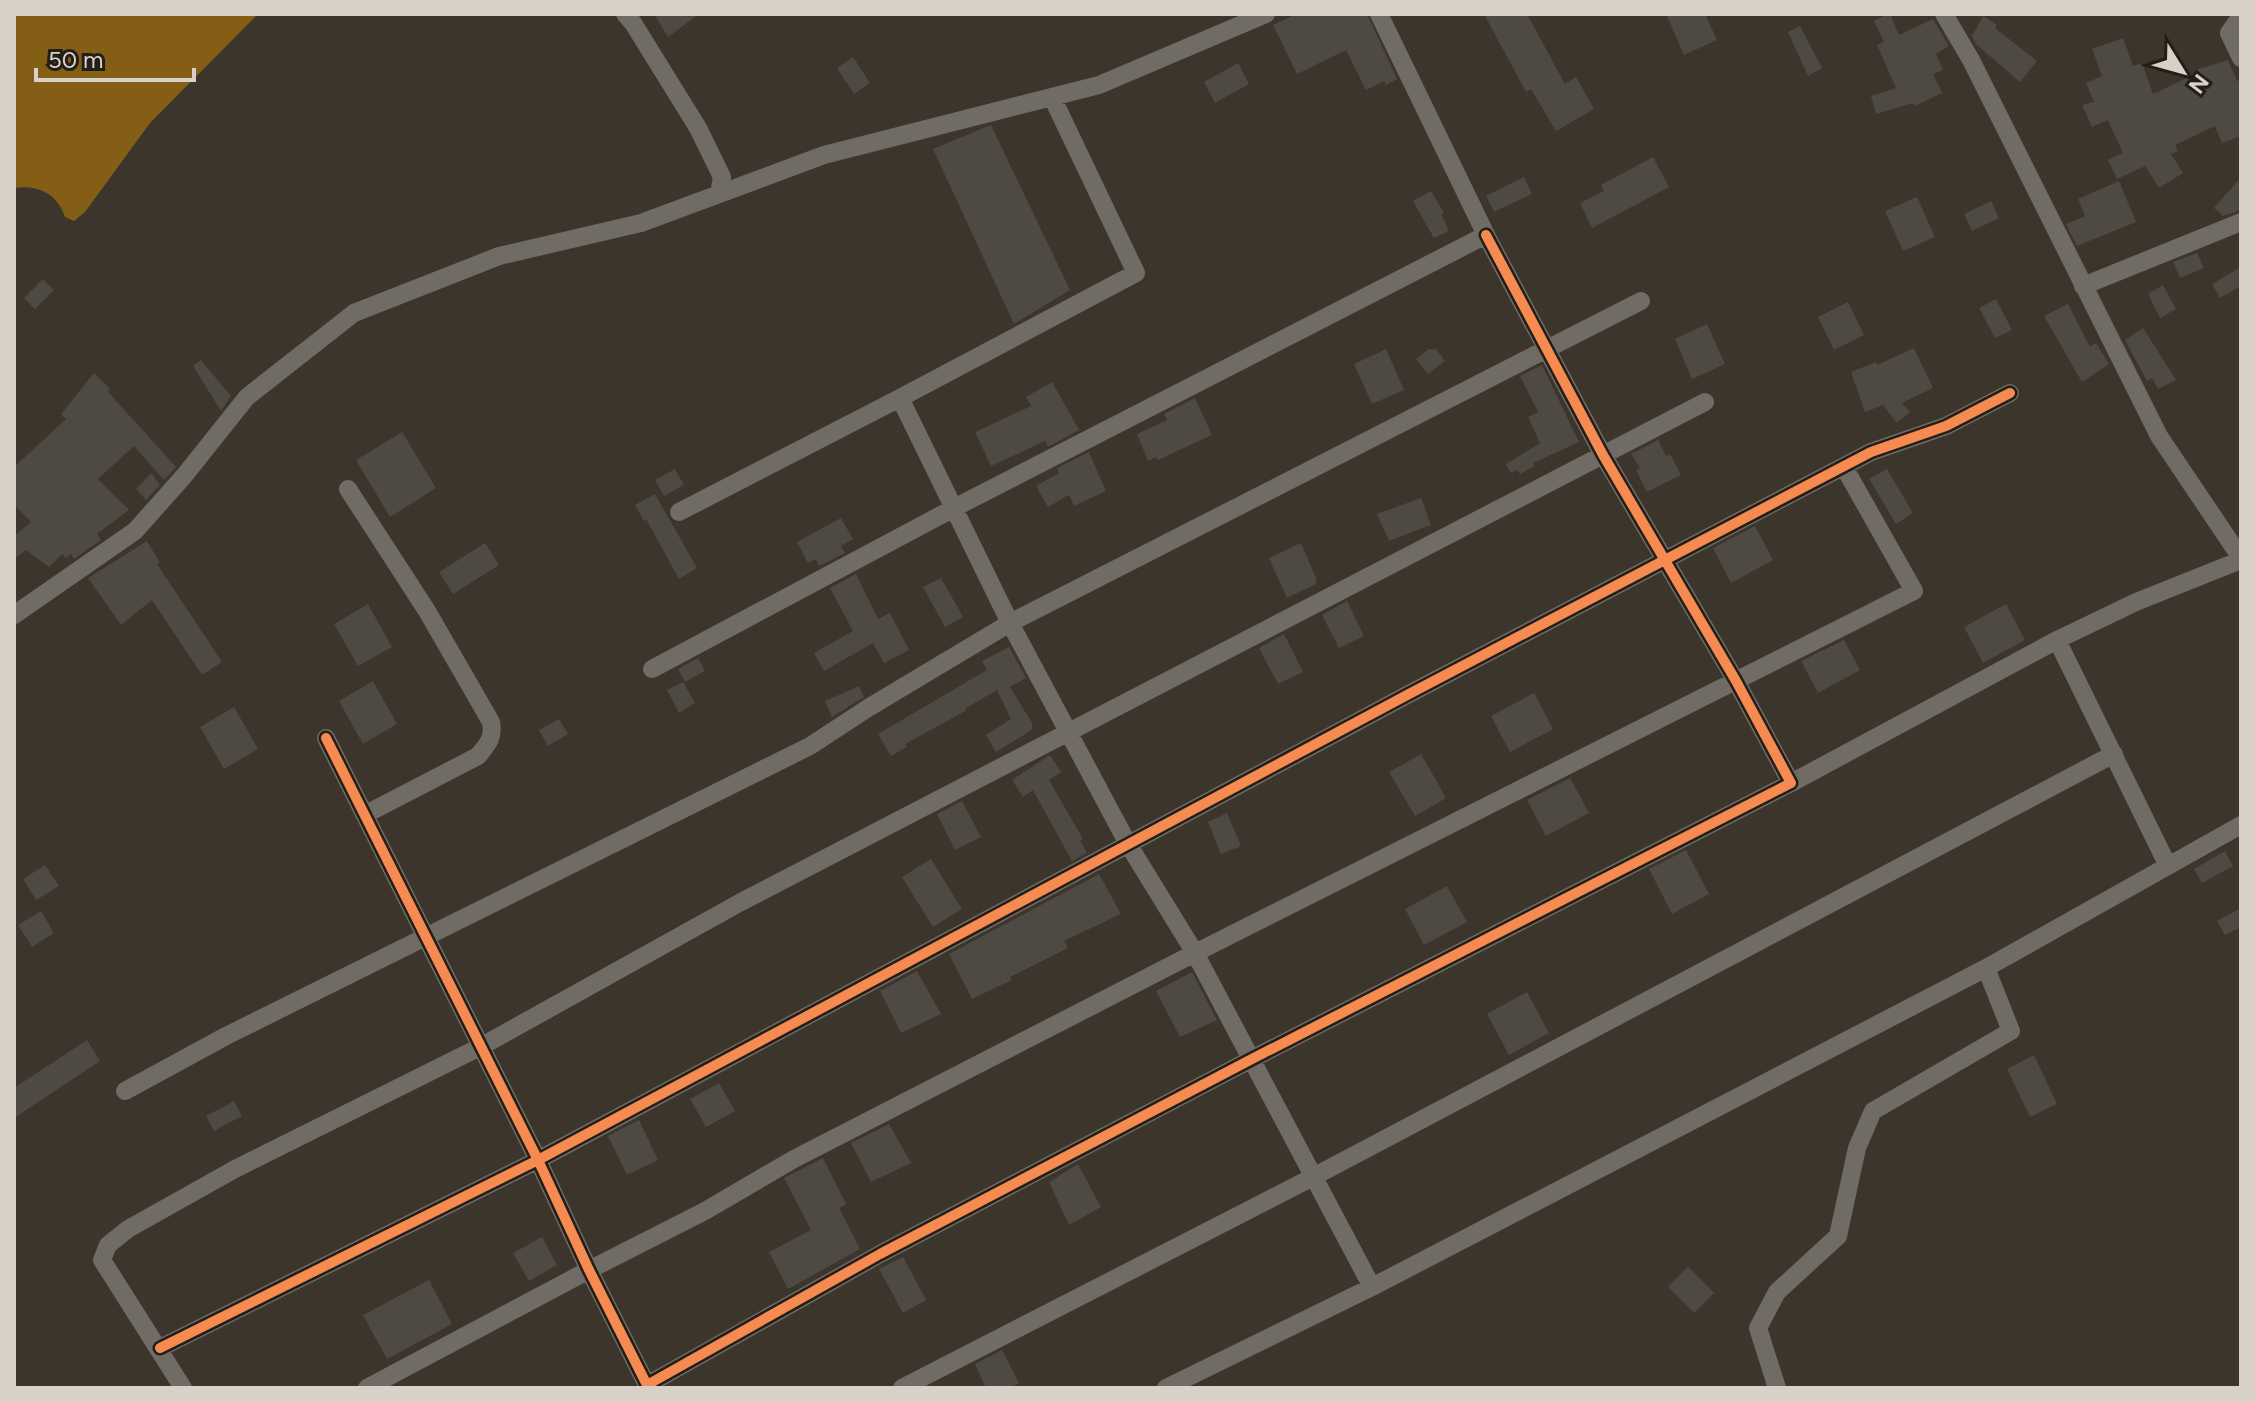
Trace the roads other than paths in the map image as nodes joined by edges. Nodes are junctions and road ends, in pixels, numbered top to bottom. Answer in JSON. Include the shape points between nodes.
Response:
{"nodes":[{"id":1,"x":625,"y":14,"type":"edge"},
{"id":2,"x":1266,"y":14,"type":"edge"},
{"id":3,"x":1379,"y":14,"type":"edge"},
{"id":4,"x":1944,"y":14,"type":"edge"},
{"id":5,"x":2241,"y":15,"type":"edge"},
{"id":6,"x":2241,"y":58,"type":"edge"},
{"id":7,"x":1052,"y":97,"type":"junction"},
{"id":8,"x":719,"y":194,"type":"junction"},
{"id":9,"x":2241,"y":222,"type":"edge"},
{"id":10,"x":1486,"y":235,"type":"junction"},
{"id":11,"x":2083,"y":286,"type":"junction"},
{"id":12,"x":1641,"y":301,"type":"dead end"},
{"id":13,"x":1546,"y":350,"type":"junction"},
{"id":14,"x":2010,"y":393,"type":"dead end"},
{"id":15,"x":900,"y":398,"type":"junction"},
{"id":16,"x":1705,"y":402,"type":"dead end"},
{"id":17,"x":1603,"y":455,"type":"junction"},
{"id":18,"x":1844,"y":467,"type":"junction"},
{"id":19,"x":348,"y":489,"type":"dead end"},
{"id":20,"x":956,"y":507,"type":"junction"},
{"id":21,"x":679,"y":512,"type":"dead end"},
{"id":22,"x":2241,"y":559,"type":"edge"},
{"id":23,"x":1665,"y":560,"type":"junction"},
{"id":24,"x":14,"y":615,"type":"edge"},
{"id":25,"x":1010,"y":623,"type":"junction"},
{"id":26,"x":2057,"y":640,"type":"junction"},
{"id":27,"x":652,"y":669,"type":"dead end"},
{"id":28,"x":1736,"y":681,"type":"junction"},
{"id":29,"x":1070,"y":732,"type":"junction"},
{"id":30,"x":326,"y":738,"type":"dead end"},
{"id":31,"x":2114,"y":754,"type":"junction"},
{"id":32,"x":1791,"y":783,"type":"junction"},
{"id":33,"x":366,"y":814,"type":"junction"},
{"id":34,"x":2241,"y":825,"type":"edge"},
{"id":35,"x":1128,"y":844,"type":"junction"},
{"id":36,"x":2168,"y":866,"type":"junction"},
{"id":37,"x":425,"y":938,"type":"junction"},
{"id":38,"x":1195,"y":953,"type":"junction"},
{"id":39,"x":1986,"y":968,"type":"junction"},
{"id":40,"x":480,"y":1047,"type":"junction"},
{"id":41,"x":1250,"y":1060,"type":"junction"},
{"id":42,"x":125,"y":1091,"type":"dead end"},
{"id":43,"x":538,"y":1160,"type":"junction"},
{"id":44,"x":1313,"y":1177,"type":"junction"},
{"id":45,"x":589,"y":1270,"type":"junction"},
{"id":46,"x":1372,"y":1287,"type":"junction"},
{"id":47,"x":160,"y":1348,"type":"junction"},
{"id":48,"x":646,"y":1387,"type":"edge"},
{"id":49,"x":183,"y":1388,"type":"edge"},
{"id":50,"x":367,"y":1388,"type":"edge"},
{"id":51,"x":902,"y":1388,"type":"edge"},
{"id":52,"x":1166,"y":1388,"type":"edge"},
{"id":53,"x":1777,"y":1388,"type":"edge"}],
"edges":[{"from":1,"to":8,"type":"street","via":[[698,128],[722,177]]},
{"from":2,"to":7,"type":"street","via":[[1099,85]]},
{"from":3,"to":10,"type":"street"},
{"from":4,"to":11,"type":"street"},
{"from":5,"to":6,"type":"street","via":[[2229,33]]},
{"from":7,"to":8,"type":"street","via":[[824,155]]},
{"from":7,"to":15,"type":"street","via":[[1136,273]]},
{"from":8,"to":24,"type":"street","via":[[641,223],[499,256],[354,313],[247,397],[135,531]]},
{"from":9,"to":11,"type":"street"},
{"from":10,"to":13,"type":"street"},
{"from":10,"to":20,"type":"street"},
{"from":11,"to":22,"type":"street","via":[[2159,436]]},
{"from":12,"to":13,"type":"street"},
{"from":13,"to":17,"type":"street"},
{"from":13,"to":25,"type":"street"},
{"from":14,"to":18,"type":"street","via":[[1946,426]]},
{"from":15,"to":20,"type":"street"},
{"from":15,"to":21,"type":"street"},
{"from":16,"to":17,"type":"street"},
{"from":17,"to":23,"type":"street"},
{"from":17,"to":29,"type":"street"},
{"from":18,"to":23,"type":"street"},
{"from":18,"to":28,"type":"street","via":[[1914,591]]},
{"from":19,"to":33,"type":"street","via":[[427,611],[493,732],[478,756]]},
{"from":20,"to":25,"type":"street"},
{"from":20,"to":27,"type":"street"},
{"from":22,"to":26,"type":"street"},
{"from":23,"to":28,"type":"street"},
{"from":23,"to":35,"type":"street"},
{"from":25,"to":29,"type":"street"},
{"from":25,"to":37,"type":"street","via":[[810,746]]},
{"from":26,"to":31,"type":"street"},
{"from":26,"to":32,"type":"street"},
{"from":28,"to":32,"type":"street"},
{"from":28,"to":38,"type":"street"},
{"from":29,"to":35,"type":"street"},
{"from":29,"to":40,"type":"street","via":[[741,902]]},
{"from":30,"to":33,"type":"street"},
{"from":31,"to":36,"type":"street"},
{"from":31,"to":44,"type":"street"},
{"from":32,"to":41,"type":"street"},
{"from":33,"to":37,"type":"street"},
{"from":34,"to":36,"type":"street"},
{"from":35,"to":38,"type":"street"},
{"from":35,"to":43,"type":"street"},
{"from":36,"to":39,"type":"street"},
{"from":37,"to":40,"type":"street"},
{"from":37,"to":42,"type":"street"},
{"from":38,"to":41,"type":"street"},
{"from":38,"to":45,"type":"street"},
{"from":39,"to":46,"type":"street"},
{"from":39,"to":53,"type":"street","via":[[2011,1031],[1873,1111],[1857,1148],[1838,1236],[1777,1292],[1758,1328]]},
{"from":40,"to":43,"type":"street"},
{"from":40,"to":47,"type":"street","via":[[235,1169],[108,1245],[102,1260]]},
{"from":41,"to":44,"type":"street"},
{"from":41,"to":48,"type":"street","via":[[880,1254]]},
{"from":43,"to":45,"type":"street"},
{"from":43,"to":47,"type":"street"},
{"from":44,"to":46,"type":"street"},
{"from":44,"to":51,"type":"street"},
{"from":45,"to":48,"type":"street"},
{"from":45,"to":50,"type":"street"},
{"from":46,"to":52,"type":"street"},
{"from":47,"to":49,"type":"street"}]}
